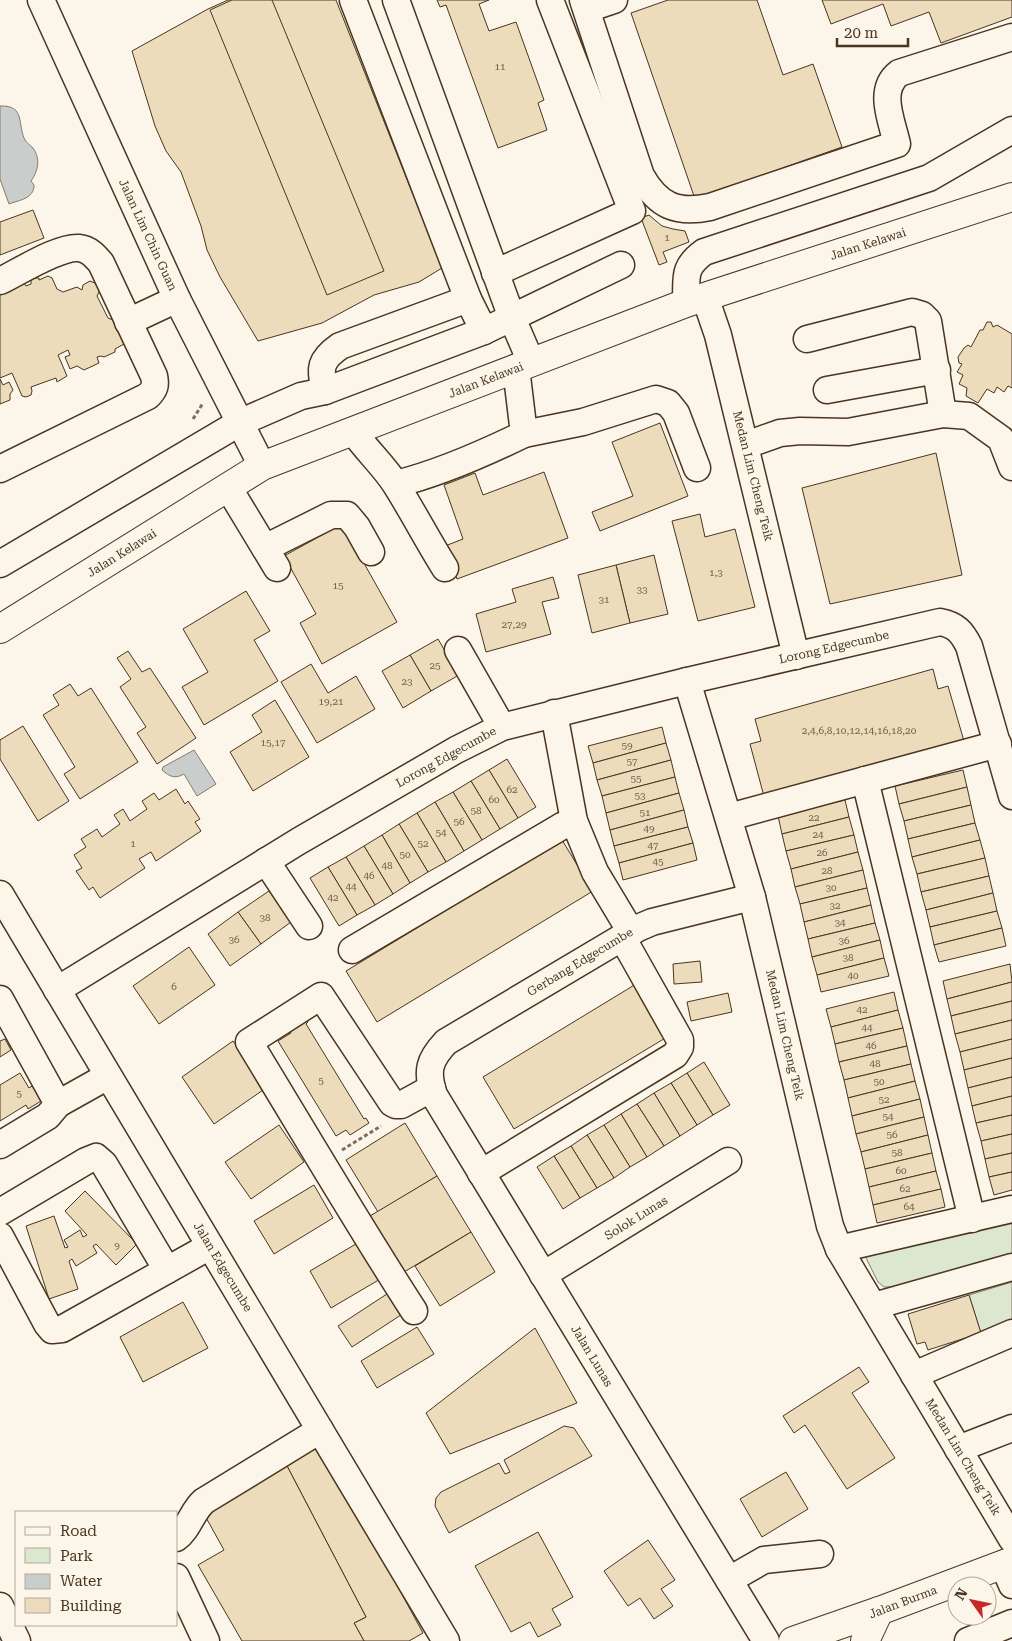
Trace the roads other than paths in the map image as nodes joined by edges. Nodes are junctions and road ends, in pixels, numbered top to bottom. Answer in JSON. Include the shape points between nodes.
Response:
{"nodes":[{"id":1,"x":41,"y":0,"type":"edge"},
{"id":2,"x":353,"y":0,"type":"edge"},
{"id":3,"x":396,"y":0,"type":"edge"},
{"id":4,"x":550,"y":0,"type":"edge"},
{"id":5,"x":614,"y":0,"type":"edge"},
{"id":6,"x":585,"y":5,"type":"edge"},
{"id":7,"x":1012,"y":37,"type":"edge"},
{"id":8,"x":1012,"y":130,"type":"edge"},
{"id":9,"x":897,"y":144,"type":"junction"},
{"id":10,"x":910,"y":184,"type":"junction"},
{"id":11,"x":1010,"y":197,"type":"edge"},
{"id":12,"x":621,"y":265,"type":"dead end"},
{"id":13,"x":495,"y":273,"type":"junction"},
{"id":14,"x":0,"y":282,"type":"edge"},
{"id":15,"x":177,"y":299,"type":"junction"},
{"id":16,"x":468,"y":299,"type":"junction"},
{"id":17,"x":696,"y":300,"type":"junction"},
{"id":18,"x":512,"y":318,"type":"junction"},
{"id":19,"x":128,"y":322,"type":"junction"},
{"id":20,"x":484,"y":331,"type":"junction"},
{"id":21,"x":807,"y":339,"type":"dead end"},
{"id":22,"x":523,"y":365,"type":"junction"},
{"id":23,"x":937,"y":370,"type":"junction"},
{"id":24,"x":828,"y":390,"type":"dead end"},
{"id":25,"x":325,"y":391,"type":"junction"},
{"id":26,"x":943,"y":414,"type":"junction"},
{"id":27,"x":239,"y":423,"type":"junction"},
{"id":28,"x":353,"y":431,"type":"junction"},
{"id":29,"x":524,"y":434,"type":"junction"},
{"id":30,"x":746,"y":445,"type":"junction"},
{"id":31,"x":262,"y":466,"type":"junction"},
{"id":32,"x":1012,"y":466,"type":"edge"},
{"id":33,"x":697,"y":468,"type":"dead end"},
{"id":34,"x":0,"y":469,"type":"edge"},
{"id":35,"x":396,"y":484,"type":"junction"},
{"id":36,"x":228,"y":487,"type":"junction"},
{"id":37,"x":371,"y":552,"type":"dead end"},
{"id":38,"x":0,"y":564,"type":"edge"},
{"id":39,"x":445,"y":568,"type":"dead end"},
{"id":40,"x":0,"y":629,"type":"edge"},
{"id":41,"x":458,"y":650,"type":"dead end"},
{"id":42,"x":796,"y":656,"type":"junction"},
{"id":43,"x":687,"y":681,"type":"junction"},
{"id":44,"x":554,"y":714,"type":"junction"},
{"id":45,"x":502,"y":727,"type":"junction"},
{"id":46,"x":998,"y":744,"type":"junction"},
{"id":47,"x":865,"y":780,"type":"junction"},
{"id":48,"x":1012,"y":796,"type":"edge"},
{"id":49,"x":729,"y":817,"type":"junction"},
{"id":50,"x":574,"y":821,"type":"junction"},
{"id":51,"x":266,"y":861,"type":"junction"},
{"id":52,"x":0,"y":894,"type":"edge"},
{"id":53,"x":752,"y":897,"type":"junction"},
{"id":54,"x":309,"y":926,"type":"dead end"},
{"id":55,"x":627,"y":934,"type":"junction"},
{"id":56,"x":352,"y":950,"type":"dead end"},
{"id":57,"x":58,"y":990,"type":"junction"},
{"id":58,"x":0,"y":999,"type":"edge"},
{"id":59,"x":108,"y":1076,"type":"junction"},
{"id":60,"x":431,"y":1077,"type":"junction"},
{"id":61,"x":58,"y":1104,"type":"junction"},
{"id":62,"x":0,"y":1145,"type":"edge"},
{"id":63,"x":728,"y":1161,"type":"dead end"},
{"id":64,"x":481,"y":1172,"type":"junction"},
{"id":65,"x":1012,"y":1209,"type":"edge"},
{"id":66,"x":0,"y":1212,"type":"edge"},
{"id":67,"x":972,"y":1218,"type":"junction"},
{"id":68,"x":0,"y":1236,"type":"edge"},
{"id":69,"x":210,"y":1246,"type":"junction"},
{"id":70,"x":839,"y":1249,"type":"junction"},
{"id":71,"x":1012,"y":1267,"type":"edge"},
{"id":72,"x":167,"y":1270,"type":"junction"},
{"id":73,"x":543,"y":1275,"type":"junction"},
{"id":74,"x":874,"y":1306,"type":"junction"},
{"id":75,"x":414,"y":1311,"type":"dead end"},
{"id":76,"x":1012,"y":1333,"type":"edge"},
{"id":77,"x":914,"y":1375,"type":"junction"},
{"id":78,"x":1012,"y":1428,"type":"edge"},
{"id":79,"x":320,"y":1430,"type":"junction"},
{"id":80,"x":958,"y":1449,"type":"junction"},
{"id":81,"x":178,"y":1536,"type":"edge"},
{"id":82,"x":820,"y":1554,"type":"dead end"},
{"id":83,"x":1010,"y":1562,"type":"edge"},
{"id":84,"x":729,"y":1580,"type":"junction"},
{"id":85,"x":178,"y":1581,"type":"edge"},
{"id":86,"x":0,"y":1606,"type":"edge"},
{"id":87,"x":879,"y":1612,"type":"junction"},
{"id":88,"x":1012,"y":1623,"type":"edge"},
{"id":89,"x":17,"y":1632,"type":"edge"},
{"id":90,"x":206,"y":1641,"type":"edge"},
{"id":91,"x":446,"y":1641,"type":"edge"},
{"id":92,"x":766,"y":1641,"type":"edge"},
{"id":93,"x":793,"y":1641,"type":"edge"},
{"id":94,"x":865,"y":1641,"type":"edge"},
{"id":95,"x":968,"y":1641,"type":"edge"}],
"edges":[{"from":1,"to":15,"type":"street","name":"Jalan Lim Chin Guan"},
{"from":2,"to":16,"type":"street"},
{"from":3,"to":13,"type":"street"},
{"from":4,"to":13,"type":"street","via":[[632,211]]},
{"from":5,"to":6,"type":"street"},
{"from":6,"to":9,"type":"street","via":[[641,176],[649,190],[662,202],[677,209],[710,207]]},
{"from":7,"to":9,"type":"street","via":[[899,73],[891,79],[887,99]]},
{"from":8,"to":10,"type":"street","via":[[929,178]]},
{"from":9,"to":10,"type":"street"},
{"from":10,"to":17,"type":"street","via":[[704,252],[688,268]]},
{"from":11,"to":17,"type":"main road","name":"Jalan Kelawai"},
{"from":12,"to":18,"type":"street"},
{"from":13,"to":18,"type":"street"},
{"from":14,"to":19,"type":"street","via":[[61,250],[79,248],[92,252],[101,262]]},
{"from":15,"to":19,"type":"street"},
{"from":15,"to":27,"type":"street","name":"Jalan Lim Chin Guan"},
{"from":16,"to":20,"type":"street"},
{"from":16,"to":25,"type":"street","via":[[340,346],[328,354],[322,366],[320,374]]},
{"from":17,"to":22,"type":"main road","name":"Jalan Kelawai"},
{"from":17,"to":30,"type":"street","name":"Medan Lim Cheng Teik","via":[[718,335]]},
{"from":18,"to":20,"type":"street"},
{"from":18,"to":22,"type":"street"},
{"from":19,"to":34,"type":"street","via":[[154,376],[154,391]]},
{"from":20,"to":25,"type":"street"},
{"from":21,"to":23,"type":"street","via":[[912,312],[922,315],[928,322]]},
{"from":22,"to":28,"type":"main road","name":"Jalan Kelawai"},
{"from":22,"to":29,"type":"street"},
{"from":23,"to":24,"type":"street"},
{"from":23,"to":26,"type":"street"},
{"from":25,"to":27,"type":"street","via":[[301,396]]},
{"from":26,"to":30,"type":"street","via":[[848,432],[780,433]]},
{"from":26,"to":32,"type":"street","via":[[969,416],[1001,439]]},
{"from":27,"to":31,"type":"street","name":"Jalan Lim Chin Guan"},
{"from":27,"to":38,"type":"street"},
{"from":28,"to":31,"type":"main road","name":"Jalan Kelawai"},
{"from":28,"to":35,"type":"street"},
{"from":29,"to":33,"type":"street","via":[[583,422],[656,398],[668,403],[676,413]]},
{"from":29,"to":35,"type":"street","via":[[424,476]]},
{"from":30,"to":42,"type":"street","name":"Medan Lim Cheng Teik"},
{"from":31,"to":36,"type":"main road","name":"Jalan Kelawai"},
{"from":35,"to":39,"type":"street"},
{"from":36,"to":37,"type":"street","via":[[271,558],[331,515],[347,515]]},
{"from":36,"to":40,"type":"main road","name":"Jalan Kelawai"},
{"from":41,"to":45,"type":"street"},
{"from":42,"to":43,"type":"street","name":"Lorong Edgecumbe"},
{"from":42,"to":46,"type":"street","name":"Lorong Edgecumbe","via":[[940,622],[951,624],[962,633],[969,646]]},
{"from":43,"to":44,"type":"street","name":"Lorong Edgecumbe"},
{"from":43,"to":49,"type":"street","name":"Medan Lim Cheng Teik"},
{"from":44,"to":45,"type":"street","name":"Lorong Edgecumbe"},
{"from":44,"to":50,"type":"street"},
{"from":45,"to":51,"type":"street","name":"Lorong Edgecumbe","via":[[456,750]]},
{"from":46,"to":47,"type":"street"},
{"from":46,"to":48,"type":"street"},
{"from":47,"to":49,"type":"street"},
{"from":47,"to":67,"type":"street"},
{"from":49,"to":53,"type":"street","name":"Medan Lim Cheng Teik"},
{"from":50,"to":55,"type":"street","via":[[595,872]]},
{"from":50,"to":56,"type":"street"},
{"from":51,"to":54,"type":"street"},
{"from":51,"to":57,"type":"street","name":"Lorong Edgecumbe"},
{"from":52,"to":57,"type":"street","name":"Jalan Edgecumbe"},
{"from":53,"to":55,"type":"street","name":"Gerbang Edgecumbe","via":[[652,922]]},
{"from":53,"to":70,"type":"street","name":"Medan Lim Cheng Teik","via":[[830,1226]]},
{"from":55,"to":60,"type":"street","name":"Gerbang Edgecumbe","via":[[446,1042],[436,1054]]},
{"from":55,"to":64,"type":"street","via":[[680,1040],[680,1047],[675,1055]]},
{"from":57,"to":59,"type":"street","name":"Jalan Edgecumbe"},
{"from":58,"to":61,"type":"street"},
{"from":59,"to":61,"type":"street"},
{"from":59,"to":69,"type":"street","name":"Jalan Edgecumbe"},
{"from":60,"to":64,"type":"street","name":"Jalan Lunas","via":[[434,1095]]},
{"from":60,"to":75,"type":"street","via":[[401,1105],[392,1104],[321,996],[249,1042]]},
{"from":61,"to":62,"type":"street","via":[[48,1116]]},
{"from":63,"to":73,"type":"street","name":"Solok Lunas"},
{"from":64,"to":73,"type":"street","name":"Jalan Lunas"},
{"from":65,"to":67,"type":"street"},
{"from":66,"to":72,"type":"street","via":[[96,1158],[104,1164]]},
{"from":67,"to":70,"type":"street"},
{"from":68,"to":72,"type":"street","via":[[52,1330],[62,1329]]},
{"from":69,"to":72,"type":"street"},
{"from":69,"to":79,"type":"street","name":"Jalan Edgecumbe"},
{"from":70,"to":74,"type":"street","name":"Medan Lim Cheng Teik"},
{"from":71,"to":74,"type":"street"},
{"from":73,"to":84,"type":"street","name":"Jalan Lunas"},
{"from":74,"to":77,"type":"street","name":"Medan Lim Cheng Teik"},
{"from":76,"to":77,"type":"street"},
{"from":77,"to":80,"type":"street","name":"Medan Lim Cheng Teik"},
{"from":78,"to":80,"type":"street"},
{"from":79,"to":81,"type":"street","via":[[204,1501]]},
{"from":79,"to":91,"type":"street","name":"Jalan Edgecumbe"},
{"from":80,"to":83,"type":"street","name":"Medan Lim Cheng Teik"},
{"from":82,"to":84,"type":"street","via":[[764,1560]]},
{"from":83,"to":87,"type":"main road","name":"Jalan Burma"},
{"from":84,"to":92,"type":"street","name":"Jalan Lunas"},
{"from":85,"to":90,"type":"street"},
{"from":86,"to":89,"type":"street"},
{"from":87,"to":93,"type":"main road","name":"Jalan Burma"},
{"from":87,"to":94,"type":"main road"},
{"from":88,"to":95,"type":"street"}]}
